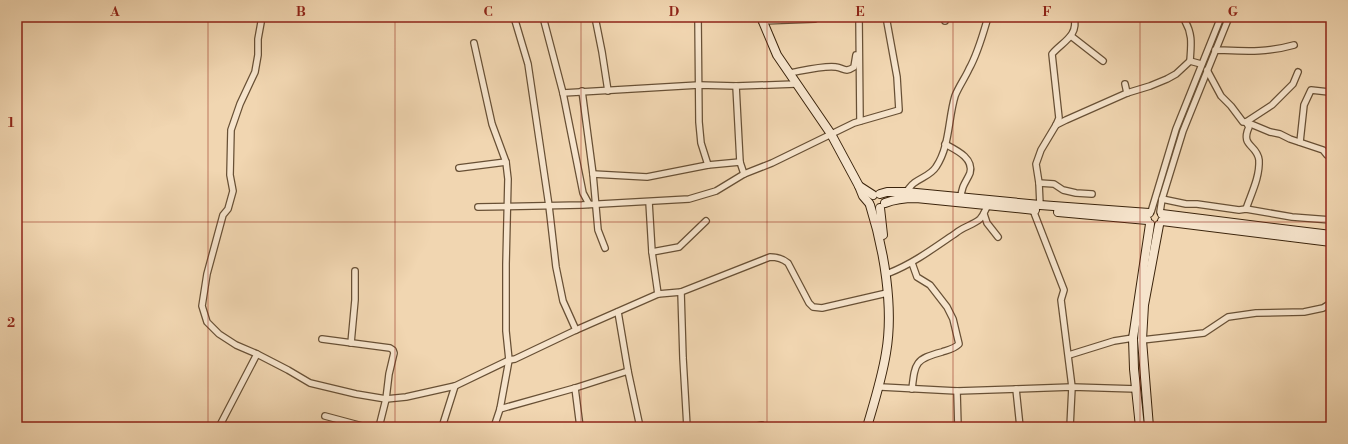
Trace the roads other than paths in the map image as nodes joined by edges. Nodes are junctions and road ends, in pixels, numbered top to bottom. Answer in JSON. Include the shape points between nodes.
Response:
{"nodes":[{"id":1,"x":262,"y":17,"type":"edge"},
{"id":2,"x":514,"y":17,"type":"edge"},
{"id":3,"x":543,"y":17,"type":"edge"},
{"id":4,"x":595,"y":17,"type":"edge"},
{"id":5,"x":698,"y":17,"type":"edge"},
{"id":6,"x":818,"y":17,"type":"edge"},
{"id":7,"x":859,"y":17,"type":"edge"},
{"id":8,"x":889,"y":17,"type":"edge"},
{"id":9,"x":988,"y":17,"type":"edge"},
{"id":10,"x":1074,"y":17,"type":"edge"},
{"id":11,"x":1221,"y":17,"type":"edge"},
{"id":12,"x":1229,"y":17,"type":"edge"},
{"id":13,"x":761,"y":19,"type":"edge"},
{"id":14,"x":1185,"y":21,"type":"dead end"},
{"id":15,"x":1071,"y":36,"type":"junction"},
{"id":16,"x":474,"y":43,"type":"dead end"},
{"id":17,"x":859,"y":43,"type":"junction"},
{"id":18,"x":1294,"y":45,"type":"dead end"},
{"id":19,"x":1215,"y":50,"type":"junction"},
{"id":20,"x":1103,"y":61,"type":"dead end"},
{"id":21,"x":1190,"y":61,"type":"junction"},
{"id":22,"x":1201,"y":64,"type":"junction"},
{"id":23,"x":1207,"y":70,"type":"junction"},
{"id":24,"x":1298,"y":72,"type":"dead end"},
{"id":25,"x":789,"y":73,"type":"junction"},
{"id":26,"x":796,"y":84,"type":"junction"},
{"id":27,"x":1125,"y":84,"type":"dead end"},
{"id":28,"x":699,"y":85,"type":"junction"},
{"id":29,"x":736,"y":86,"type":"junction"},
{"id":30,"x":608,"y":91,"type":"junction"},
{"id":31,"x":1331,"y":91,"type":"edge"},
{"id":32,"x":582,"y":92,"type":"junction"},
{"id":33,"x":563,"y":93,"type":"junction"},
{"id":34,"x":1127,"y":93,"type":"junction"},
{"id":35,"x":860,"y":121,"type":"junction"},
{"id":36,"x":1246,"y":122,"type":"junction"},
{"id":37,"x":1056,"y":125,"type":"junction"},
{"id":38,"x":831,"y":134,"type":"junction"},
{"id":39,"x":1300,"y":142,"type":"junction"},
{"id":40,"x":945,"y":144,"type":"junction"},
{"id":41,"x":1331,"y":155,"type":"edge"},
{"id":42,"x":506,"y":162,"type":"junction"},
{"id":43,"x":740,"y":162,"type":"junction"},
{"id":44,"x":708,"y":166,"type":"junction"},
{"id":45,"x":458,"y":168,"type":"dead end"},
{"id":46,"x":593,"y":174,"type":"junction"},
{"id":47,"x":744,"y":174,"type":"junction"},
{"id":48,"x":1039,"y":183,"type":"junction"},
{"id":49,"x":906,"y":192,"type":"junction"},
{"id":50,"x":1092,"y":194,"type":"dead end"},
{"id":51,"x":961,"y":197,"type":"junction"},
{"id":52,"x":873,"y":199,"type":"junction"},
{"id":53,"x":1162,"y":199,"type":"junction"},
{"id":54,"x":649,"y":202,"type":"junction"},
{"id":55,"x":589,"y":204,"type":"junction"},
{"id":56,"x":596,"y":204,"type":"junction"},
{"id":57,"x":988,"y":205,"type":"junction"},
{"id":58,"x":507,"y":206,"type":"junction"},
{"id":59,"x":549,"y":206,"type":"junction"},
{"id":60,"x":882,"y":206,"type":"junction"},
{"id":61,"x":478,"y":207,"type":"dead end"},
{"id":62,"x":1036,"y":208,"type":"junction"},
{"id":63,"x":1246,"y":209,"type":"junction"},
{"id":64,"x":984,"y":214,"type":"junction"},
{"id":65,"x":1149,"y":217,"type":"junction"},
{"id":66,"x":1161,"y":218,"type":"junction"},
{"id":67,"x":1331,"y":220,"type":"edge"},
{"id":68,"x":706,"y":221,"type":"dead end"},
{"id":69,"x":1331,"y":235,"type":"edge"},
{"id":70,"x":998,"y":237,"type":"dead end"},
{"id":71,"x":1331,"y":242,"type":"edge"},
{"id":72,"x":605,"y":248,"type":"dead end"},
{"id":73,"x":652,"y":252,"type":"junction"},
{"id":74,"x":912,"y":263,"type":"junction"},
{"id":75,"x":355,"y":271,"type":"dead end"},
{"id":76,"x":889,"y":274,"type":"junction"},
{"id":77,"x":681,"y":292,"type":"junction"},
{"id":78,"x":887,"y":293,"type":"junction"},
{"id":79,"x":658,"y":294,"type":"junction"},
{"id":80,"x":1331,"y":303,"type":"edge"},
{"id":81,"x":618,"y":312,"type":"junction"},
{"id":82,"x":576,"y":330,"type":"junction"},
{"id":83,"x":1133,"y":338,"type":"junction"},
{"id":84,"x":322,"y":339,"type":"dead end"},
{"id":85,"x":1142,"y":340,"type":"junction"},
{"id":86,"x":351,"y":343,"type":"junction"},
{"id":87,"x":257,"y":354,"type":"junction"},
{"id":88,"x":1069,"y":355,"type":"junction"},
{"id":89,"x":509,"y":360,"type":"junction"},
{"id":90,"x":628,"y":371,"type":"junction"},
{"id":91,"x":455,"y":386,"type":"junction"},
{"id":92,"x":881,"y":387,"type":"junction"},
{"id":93,"x":1072,"y":387,"type":"junction"},
{"id":94,"x":575,"y":388,"type":"junction"},
{"id":95,"x":912,"y":389,"type":"junction"},
{"id":96,"x":1016,"y":389,"type":"junction"},
{"id":97,"x":1137,"y":389,"type":"junction"},
{"id":98,"x":957,"y":391,"type":"junction"},
{"id":99,"x":386,"y":399,"type":"junction"},
{"id":100,"x":500,"y":409,"type":"junction"},
{"id":101,"x":325,"y":416,"type":"dead end"},
{"id":102,"x":219,"y":427,"type":"edge"},
{"id":103,"x":366,"y":427,"type":"edge"},
{"id":104,"x":378,"y":427,"type":"edge"},
{"id":105,"x":442,"y":427,"type":"edge"},
{"id":106,"x":494,"y":427,"type":"edge"},
{"id":107,"x":580,"y":427,"type":"edge"},
{"id":108,"x":640,"y":427,"type":"edge"},
{"id":109,"x":687,"y":427,"type":"edge"},
{"id":110,"x":753,"y":427,"type":"edge"},
{"id":111,"x":764,"y":427,"type":"edge"},
{"id":112,"x":867,"y":427,"type":"edge"},
{"id":113,"x":873,"y":427,"type":"edge"},
{"id":114,"x":958,"y":427,"type":"edge"},
{"id":115,"x":1020,"y":427,"type":"edge"},
{"id":116,"x":1070,"y":427,"type":"edge"},
{"id":117,"x":1140,"y":427,"type":"edge"},
{"id":118,"x":1149,"y":427,"type":"edge"}],
"edges":[{"from":1,"to":87,"type":"street","via":[[254,72],[231,130],[230,175],[233,191],[215,240],[202,306],[207,322],[219,334]]},
{"from":2,"to":59,"type":"street","via":[[528,64]]},
{"from":3,"to":33,"type":"street"},
{"from":4,"to":30,"type":"street"},
{"from":5,"to":28,"type":"street"},
{"from":6,"to":13,"type":"street"},
{"from":7,"to":17,"type":"street"},
{"from":8,"to":35,"type":"street","via":[[887,22],[900,110]]},
{"from":9,"to":40,"type":"street","via":[[970,68],[956,95]]},
{"from":10,"to":15,"type":"street","via":[[1075,24]]},
{"from":11,"to":22,"type":"street"},
{"from":12,"to":19,"type":"street"},
{"from":13,"to":25,"type":"main road","via":[[777,55]]},
{"from":14,"to":21,"type":"street","via":[[1191,36]]},
{"from":15,"to":20,"type":"street"},
{"from":15,"to":37,"type":"street","via":[[1052,54],[1059,112]]},
{"from":16,"to":42,"type":"street","via":[[492,124]]},
{"from":17,"to":25,"type":"street","via":[[854,67],[850,70],[837,67]]},
{"from":17,"to":35,"type":"street"},
{"from":18,"to":19,"type":"street","via":[[1264,51]]},
{"from":19,"to":23,"type":"street"},
{"from":21,"to":22,"type":"street"},
{"from":21,"to":34,"type":"street","via":[[1167,79]]},
{"from":22,"to":65,"type":"street","via":[[1176,129]]},
{"from":23,"to":36,"type":"street","via":[[1221,96],[1243,122]]},
{"from":23,"to":53,"type":"street","via":[[1183,131]]},
{"from":24,"to":36,"type":"street","via":[[1293,84],[1272,105]]},
{"from":25,"to":26,"type":"main road"},
{"from":26,"to":29,"type":"street"},
{"from":26,"to":38,"type":"main road"},
{"from":27,"to":34,"type":"street"},
{"from":28,"to":29,"type":"street"},
{"from":28,"to":30,"type":"street"},
{"from":28,"to":44,"type":"street","via":[[699,122]]},
{"from":29,"to":43,"type":"street"},
{"from":30,"to":32,"type":"street"},
{"from":31,"to":39,"type":"street","via":[[1311,90],[1304,105]]},
{"from":32,"to":33,"type":"street"},
{"from":32,"to":46,"type":"street"},
{"from":33,"to":55,"type":"street","via":[[580,179],[585,199]]},
{"from":34,"to":37,"type":"street"},
{"from":35,"to":38,"type":"street"},
{"from":36,"to":39,"type":"street"},
{"from":36,"to":63,"type":"street","via":[[1246,138],[1248,145],[1256,150],[1259,169]]},
{"from":37,"to":48,"type":"street","via":[[1036,164]]},
{"from":38,"to":47,"type":"street"},
{"from":38,"to":52,"type":"main road","via":[[863,196]]},
{"from":39,"to":41,"type":"street"},
{"from":40,"to":49,"type":"street","via":[[932,173]]},
{"from":40,"to":51,"type":"street","via":[[958,150],[970,165]]},
{"from":42,"to":45,"type":"street"},
{"from":42,"to":58,"type":"street"},
{"from":43,"to":44,"type":"street"},
{"from":43,"to":47,"type":"street"},
{"from":44,"to":46,"type":"street","via":[[647,177]]},
{"from":46,"to":56,"type":"street"},
{"from":47,"to":54,"type":"street","via":[[716,191],[689,199]]},
{"from":48,"to":50,"type":"street","via":[[1054,184],[1063,190],[1076,193]]},
{"from":48,"to":62,"type":"street"},
{"from":49,"to":51,"type":"main road"},
{"from":49,"to":52,"type":"main road","via":[[887,192]]},
{"from":51,"to":62,"type":"main road"},
{"from":52,"to":60,"type":"main road","via":[[875,209]]},
{"from":52,"to":60,"type":"main road","via":[[884,198]]},
{"from":52,"to":78,"type":"main road"},
{"from":53,"to":63,"type":"street","via":[[1186,204]]},
{"from":53,"to":66,"type":"street"},
{"from":54,"to":56,"type":"street"},
{"from":54,"to":73,"type":"street"},
{"from":55,"to":56,"type":"street"},
{"from":55,"to":59,"type":"street"},
{"from":56,"to":72,"type":"street","via":[[598,230]]},
{"from":57,"to":60,"type":"main road","via":[[902,198],[893,199]]},
{"from":57,"to":62,"type":"main road"},
{"from":57,"to":64,"type":"street"},
{"from":58,"to":59,"type":"street"},
{"from":58,"to":61,"type":"street"},
{"from":58,"to":89,"type":"street","via":[[506,331]]},
{"from":59,"to":82,"type":"street","via":[[563,301]]},
{"from":60,"to":76,"type":"main road","via":[[883,240]]},
{"from":62,"to":65,"type":"main road"},
{"from":62,"to":88,"type":"street","via":[[1064,290],[1061,300]]},
{"from":63,"to":67,"type":"street","via":[[1292,218]]},
{"from":64,"to":70,"type":"street","via":[[987,223]]},
{"from":64,"to":74,"type":"street"},
{"from":65,"to":66,"type":"main road","via":[[1156,210]]},
{"from":65,"to":66,"type":"main road","via":[[1155,226]]},
{"from":65,"to":83,"type":"main road"},
{"from":66,"to":69,"type":"main road"},
{"from":66,"to":71,"type":"main road"},
{"from":66,"to":85,"type":"main road","via":[[1144,305]]},
{"from":68,"to":73,"type":"street","via":[[679,247]]},
{"from":73,"to":79,"type":"street"},
{"from":74,"to":76,"type":"street"},
{"from":74,"to":95,"type":"street","via":[[917,277],[930,286],[947,307],[953,319],[959,344],[955,348],[920,360],[915,368]]},
{"from":75,"to":86,"type":"street"},
{"from":76,"to":92,"type":"main road","via":[[892,294],[890,354]]},
{"from":77,"to":78,"type":"street","via":[[773,257],[784,259],[788,263],[813,307],[822,308]]},
{"from":77,"to":79,"type":"street"},
{"from":77,"to":109,"type":"street"},
{"from":78,"to":112,"type":"main road","via":[[889,323],[886,352]]},
{"from":79,"to":81,"type":"street"},
{"from":80,"to":85,"type":"street","via":[[1323,308],[1304,312],[1256,313],[1228,317],[1204,333]]},
{"from":81,"to":82,"type":"street"},
{"from":81,"to":90,"type":"street"},
{"from":82,"to":89,"type":"street"},
{"from":83,"to":88,"type":"street"},
{"from":83,"to":97,"type":"main road"},
{"from":84,"to":86,"type":"street"},
{"from":85,"to":118,"type":"main road"},
{"from":86,"to":99,"type":"street","via":[[393,350]]},
{"from":87,"to":99,"type":"street","via":[[310,383]]},
{"from":87,"to":102,"type":"street"},
{"from":88,"to":93,"type":"street"},
{"from":89,"to":91,"type":"street"},
{"from":89,"to":100,"type":"street"},
{"from":90,"to":94,"type":"street"},
{"from":90,"to":108,"type":"street"},
{"from":91,"to":99,"type":"street"},
{"from":91,"to":105,"type":"street"},
{"from":92,"to":95,"type":"street"},
{"from":92,"to":113,"type":"main road"},
{"from":93,"to":96,"type":"street"},
{"from":93,"to":97,"type":"street"},
{"from":93,"to":116,"type":"street"},
{"from":94,"to":100,"type":"street"},
{"from":94,"to":107,"type":"street"},
{"from":95,"to":98,"type":"street"},
{"from":96,"to":98,"type":"street"},
{"from":96,"to":115,"type":"street"},
{"from":97,"to":117,"type":"main road"},
{"from":98,"to":114,"type":"street"},
{"from":99,"to":104,"type":"street"},
{"from":100,"to":106,"type":"street"},
{"from":101,"to":103,"type":"street"},
{"from":110,"to":111,"type":"street"}]}
